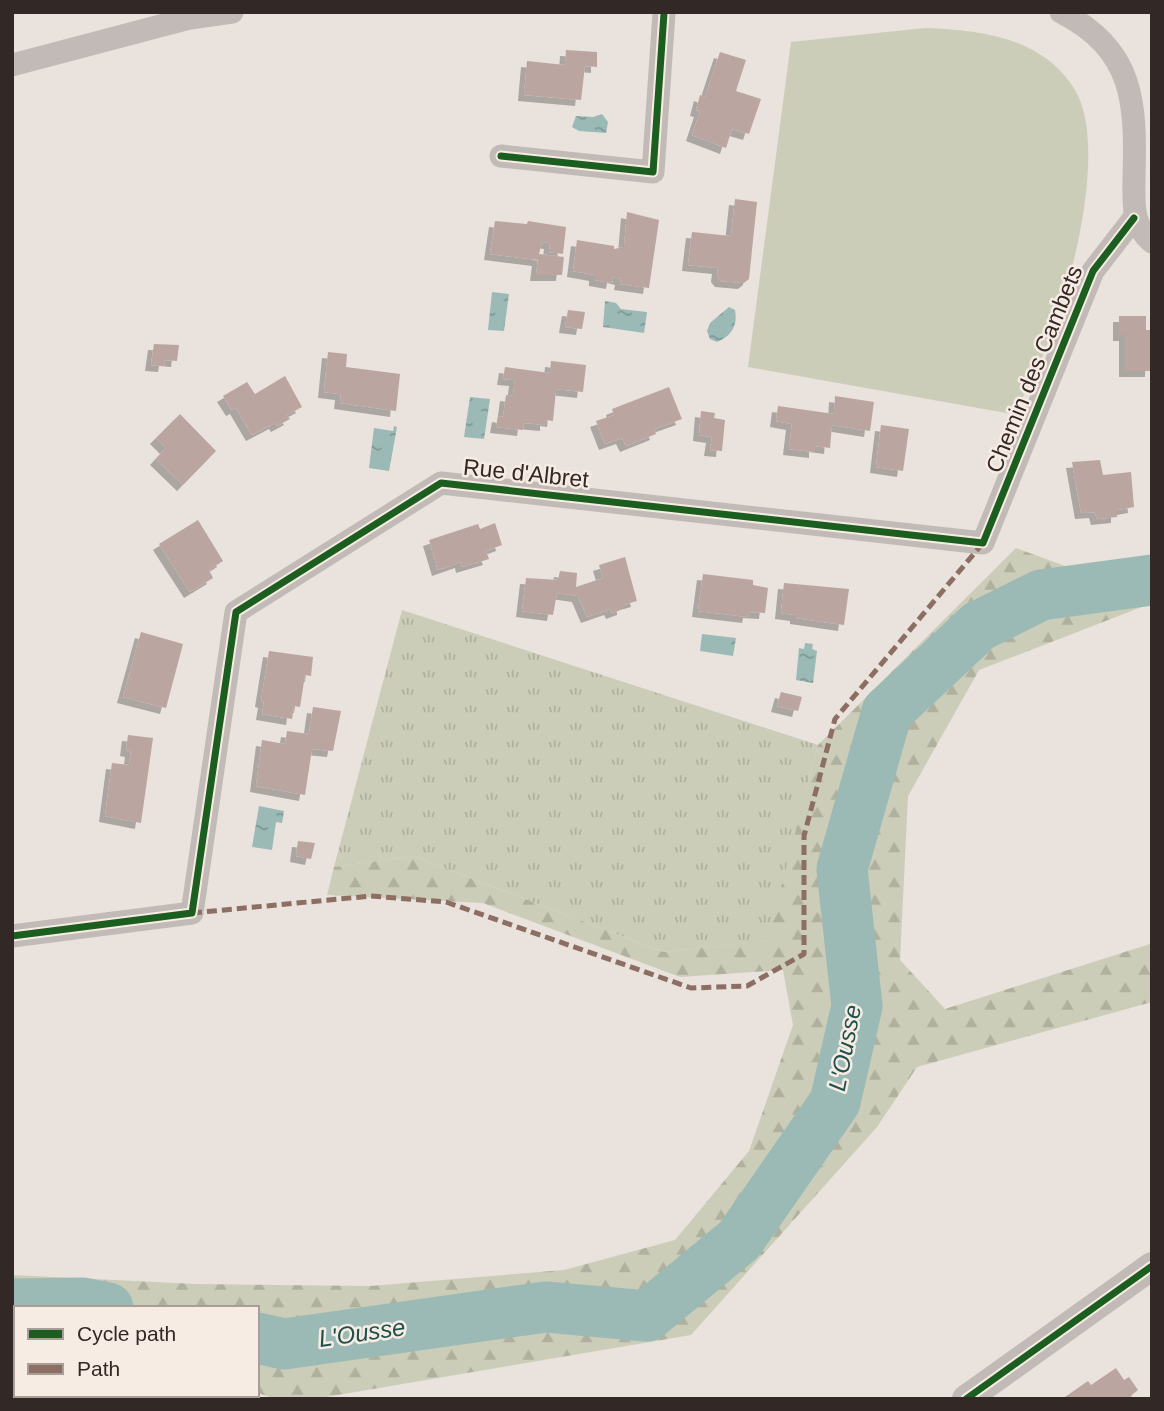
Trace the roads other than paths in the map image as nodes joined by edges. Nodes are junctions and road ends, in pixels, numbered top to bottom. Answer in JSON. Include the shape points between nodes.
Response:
{"nodes":[{"id":1,"x":232,"y":12,"type":"edge"},
{"id":2,"x":664,"y":12,"type":"edge"},
{"id":3,"x":1061,"y":12,"type":"edge"},
{"id":4,"x":12,"y":65,"type":"edge"},
{"id":5,"x":501,"y":156,"type":"dead end"},
{"id":6,"x":1134,"y":218,"type":"junction"},
{"id":7,"x":1152,"y":242,"type":"edge"},
{"id":8,"x":983,"y":543,"type":"joint"},
{"id":9,"x":12,"y":936,"type":"edge"},
{"id":10,"x":1152,"y":1266,"type":"edge"},
{"id":11,"x":966,"y":1399,"type":"edge"}],
"edges":[{"from":1,"to":4,"type":"street","via":[[190,18]]},
{"from":2,"to":5,"type":"street","via":[[653,172]]},
{"from":3,"to":6,"type":"street","via":[[1095,33],[1125,71],[1135,129]]},
{"from":6,"to":7,"type":"street"},
{"from":6,"to":8,"type":"street","name":"Chemin des Cambets","via":[[1093,271]]},
{"from":8,"to":9,"type":"street","name":"Rue d'Albret","via":[[440,483],[236,612],[192,913]]},
{"from":10,"to":11,"type":"street"}]}
